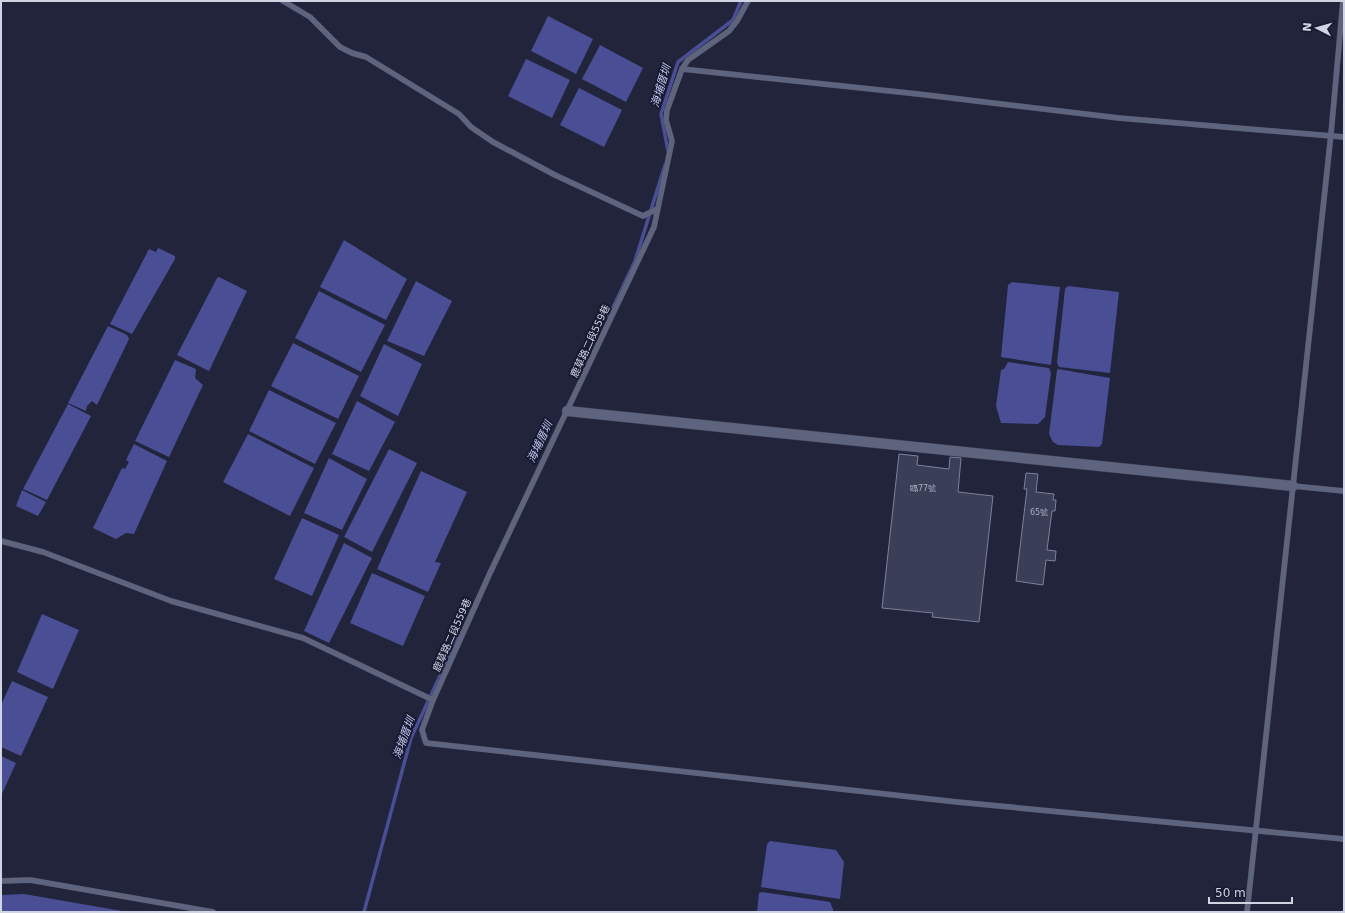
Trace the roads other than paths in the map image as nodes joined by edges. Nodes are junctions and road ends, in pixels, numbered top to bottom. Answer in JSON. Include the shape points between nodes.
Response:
{"nodes":[{"id":1,"x":283,"y":1,"type":"edge"},
{"id":2,"x":748,"y":1,"type":"edge"},
{"id":3,"x":1343,"y":1,"type":"edge"},
{"id":4,"x":682,"y":70,"type":"junction"},
{"id":5,"x":1331,"y":134,"type":"junction"},
{"id":6,"x":1344,"y":137,"type":"edge"},
{"id":7,"x":657,"y":209,"type":"junction"},
{"id":8,"x":567,"y":411,"type":"junction"},
{"id":9,"x":1293,"y":486,"type":"junction"},
{"id":10,"x":1344,"y":491,"type":"edge"},
{"id":11,"x":1,"y":541,"type":"edge"},
{"id":12,"x":433,"y":700,"type":"junction"},
{"id":13,"x":1256,"y":831,"type":"junction"},
{"id":14,"x":1344,"y":838,"type":"edge"},
{"id":15,"x":1,"y":881,"type":"edge"},
{"id":16,"x":213,"y":912,"type":"edge"},
{"id":17,"x":1247,"y":912,"type":"edge"}],
"edges":[{"from":1,"to":7,"type":"lane","via":[[310,17],[340,46],[366,57],[459,114],[471,127],[494,142],[555,175],[643,216]]},
{"from":2,"to":4,"type":"lane","name":"鹿草路二段559巷","via":[[729,31],[688,60]]},
{"from":3,"to":5,"type":"lane"},
{"from":4,"to":5,"type":"lane","via":[[910,93],[1119,118],[1236,129]]},
{"from":4,"to":7,"type":"lane","name":"鹿草路二段559巷","via":[[667,110],[666,120],[672,141]]},
{"from":5,"to":6,"type":"lane"},
{"from":5,"to":9,"type":"lane"},
{"from":7,"to":8,"type":"lane","name":"鹿草路二段559巷","via":[[654,227]]},
{"from":8,"to":9,"type":"street"},
{"from":8,"to":12,"type":"lane","name":"鹿草路二段559巷"},
{"from":9,"to":10,"type":"lane"},
{"from":9,"to":13,"type":"lane"},
{"from":11,"to":12,"type":"lane","via":[[43,552],[171,600],[303,638]]},
{"from":12,"to":13,"type":"lane","name":"鹿草路二段559巷","via":[[422,730],[426,743],[941,800]]},
{"from":13,"to":14,"type":"lane"},
{"from":13,"to":17,"type":"lane"},
{"from":15,"to":16,"type":"lane","via":[[30,880]]}]}
